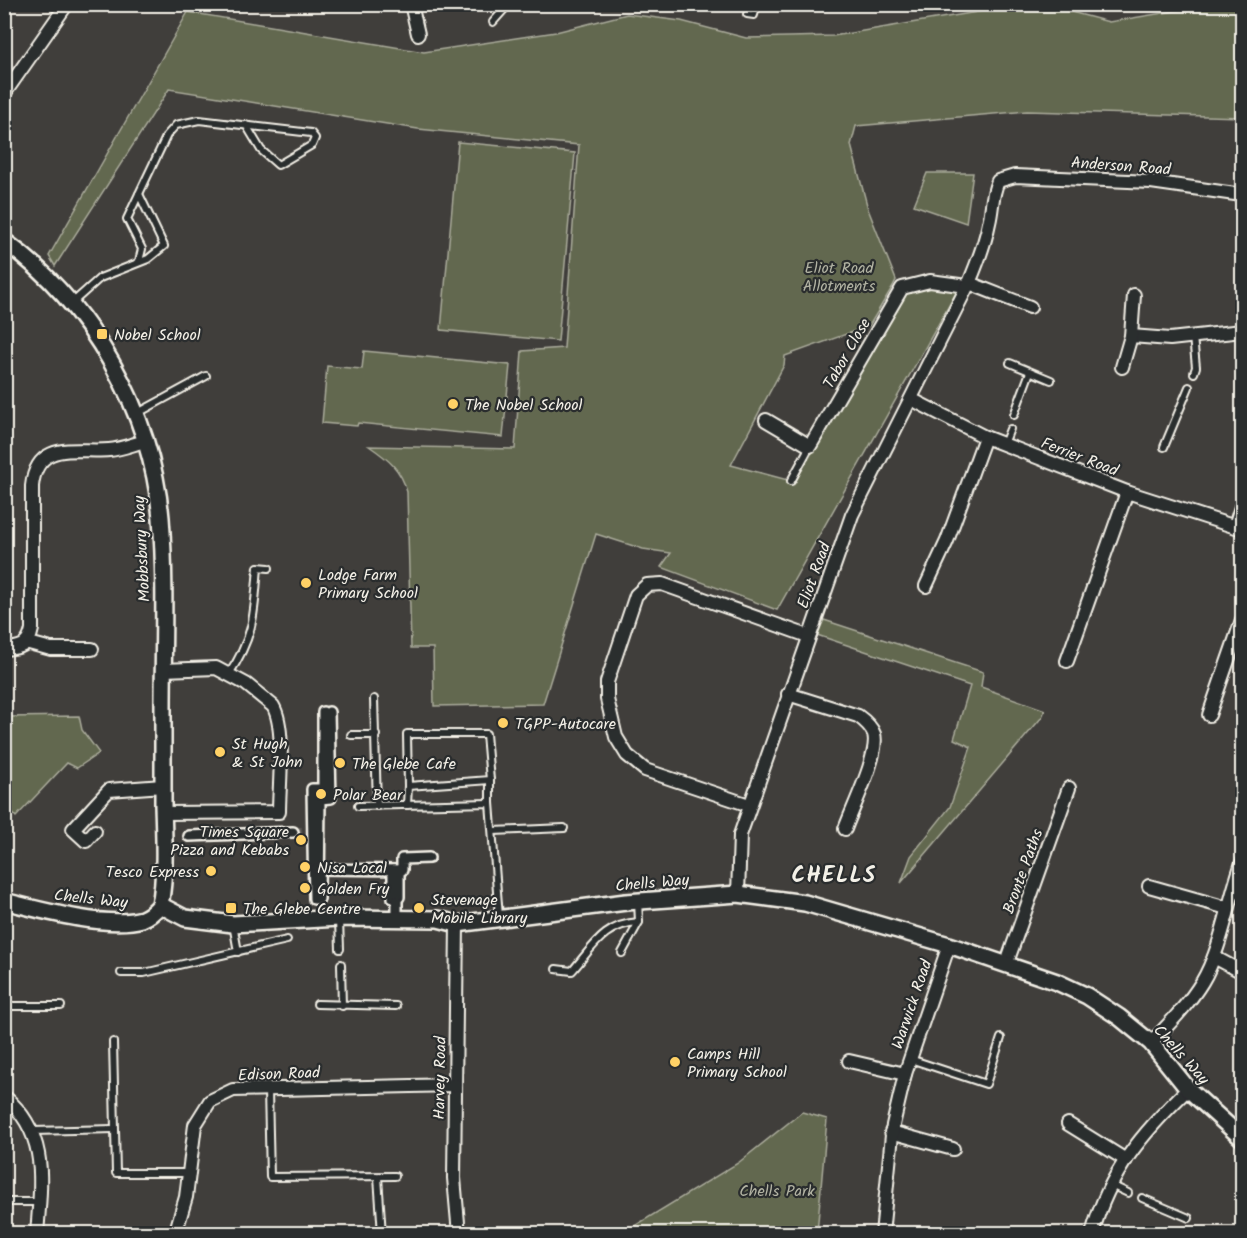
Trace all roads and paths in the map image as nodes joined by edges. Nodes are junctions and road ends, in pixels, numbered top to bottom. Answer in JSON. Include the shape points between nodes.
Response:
{"nodes":[{"id":1,"x":67,"y":4,"type":"edge"},
{"id":2,"x":411,"y":4,"type":"edge"},
{"id":3,"x":509,"y":4,"type":"edge"},
{"id":4,"x":757,"y":4,"type":"edge"},
{"id":5,"x":747,"y":14,"type":"dead end"},
{"id":6,"x":493,"y":22,"type":"dead end"},
{"id":7,"x":417,"y":34,"type":"dead end"},
{"id":8,"x":4,"y":94,"type":"edge"},
{"id":9,"x":246,"y":125,"type":"junction"},
{"id":10,"x":998,"y":181,"type":"joint"},
{"id":11,"x":139,"y":194,"type":"junction"},
{"id":12,"x":1242,"y":195,"type":"edge"},
{"id":13,"x":4,"y":241,"type":"edge"},
{"id":14,"x":139,"y":261,"type":"junction"},
{"id":15,"x":968,"y":285,"type":"junction"},
{"id":16,"x":1134,"y":295,"type":"dead end"},
{"id":17,"x":71,"y":303,"type":"junction"},
{"id":18,"x":1030,"y":308,"type":"dead end"},
{"id":19,"x":1242,"y":331,"type":"edge"},
{"id":20,"x":1131,"y":336,"type":"junction"},
{"id":21,"x":1193,"y":337,"type":"junction"},
{"id":22,"x":1010,"y":363,"type":"dead end"},
{"id":23,"x":1122,"y":368,"type":"dead end"},
{"id":24,"x":1030,"y":372,"type":"junction"},
{"id":25,"x":1194,"y":373,"type":"dead end"},
{"id":26,"x":206,"y":376,"type":"dead end"},
{"id":27,"x":1051,"y":380,"type":"dead end"},
{"id":28,"x":1189,"y":387,"type":"dead end"},
{"id":29,"x":911,"y":399,"type":"junction"},
{"id":30,"x":135,"y":414,"type":"junction"},
{"id":31,"x":1014,"y":415,"type":"dead end"},
{"id":32,"x":766,"y":420,"type":"dead end"},
{"id":33,"x":1010,"y":429,"type":"dead end"},
{"id":34,"x":985,"y":438,"type":"junction"},
{"id":35,"x":145,"y":441,"type":"junction"},
{"id":36,"x":1004,"y":444,"type":"junction"},
{"id":37,"x":810,"y":446,"type":"junction"},
{"id":38,"x":1164,"y":447,"type":"dead end"},
{"id":39,"x":791,"y":481,"type":"dead end"},
{"id":40,"x":1127,"y":492,"type":"junction"},
{"id":41,"x":1242,"y":504,"type":"edge"},
{"id":42,"x":1239,"y":527,"type":"edge"},
{"id":43,"x":269,"y":568,"type":"dead end"},
{"id":44,"x":926,"y":586,"type":"dead end"},
{"id":45,"x":1242,"y":620,"type":"edge"},
{"id":46,"x":808,"y":636,"type":"junction"},
{"id":47,"x":29,"y":642,"type":"junction"},
{"id":48,"x":4,"y":649,"type":"edge"},
{"id":49,"x":92,"y":649,"type":"dead end"},
{"id":50,"x":1067,"y":660,"type":"dead end"},
{"id":51,"x":163,"y":670,"type":"junction"},
{"id":52,"x":229,"y":674,"type":"junction"},
{"id":53,"x":788,"y":694,"type":"junction"},
{"id":54,"x":374,"y":699,"type":"dead end"},
{"id":55,"x":326,"y":712,"type":"dead end"},
{"id":56,"x":1209,"y":715,"type":"dead end"},
{"id":57,"x":351,"y":735,"type":"dead end"},
{"id":58,"x":376,"y":735,"type":"junction"},
{"id":59,"x":490,"y":780,"type":"junction"},
{"id":60,"x":163,"y":786,"type":"junction"},
{"id":61,"x":408,"y":786,"type":"junction"},
{"id":62,"x":1069,"y":788,"type":"dead end"},
{"id":63,"x":316,"y":800,"type":"junction"},
{"id":64,"x":490,"y":803,"type":"junction"},
{"id":65,"x":407,"y":805,"type":"junction"},
{"id":66,"x":749,"y":805,"type":"junction"},
{"id":67,"x":358,"y":806,"type":"dead end"},
{"id":68,"x":377,"y":806,"type":"junction"},
{"id":69,"x":163,"y":813,"type":"junction"},
{"id":70,"x":564,"y":828,"type":"dead end"},
{"id":71,"x":845,"y":829,"type":"dead end"},
{"id":72,"x":95,"y":831,"type":"dead end"},
{"id":73,"x":493,"y":831,"type":"junction"},
{"id":74,"x":293,"y":832,"type":"tunnel mouth"},
{"id":75,"x":189,"y":836,"type":"dead end"},
{"id":76,"x":429,"y":858,"type":"dead end"},
{"id":77,"x":1242,"y":863,"type":"edge"},
{"id":78,"x":316,"y":869,"type":"junction"},
{"id":79,"x":1149,"y":886,"type":"dead end"},
{"id":80,"x":738,"y":894,"type":"junction"},
{"id":81,"x":397,"y":901,"type":"dead end"},
{"id":82,"x":638,"y":901,"type":"junction"},
{"id":83,"x":4,"y":902,"type":"edge"},
{"id":84,"x":316,"y":904,"type":"dead end"},
{"id":85,"x":160,"y":905,"type":"junction"},
{"id":86,"x":1227,"y":908,"type":"junction"},
{"id":87,"x":499,"y":917,"type":"junction"},
{"id":88,"x":339,"y":918,"type":"junction"},
{"id":89,"x":308,"y":920,"type":"junction"},
{"id":90,"x":397,"y":920,"type":"junction"},
{"id":91,"x":639,"y":922,"type":"junction"},
{"id":92,"x":233,"y":924,"type":"junction"},
{"id":93,"x":457,"y":924,"type":"junction"},
{"id":94,"x":287,"y":940,"type":"dead end"},
{"id":95,"x":949,"y":945,"type":"junction"},
{"id":96,"x":340,"y":949,"type":"dead end"},
{"id":97,"x":238,"y":952,"type":"junction"},
{"id":98,"x":622,"y":953,"type":"dead end"},
{"id":99,"x":1214,"y":957,"type":"junction"},
{"id":100,"x":341,"y":964,"type":"dead end"},
{"id":101,"x":1006,"y":965,"type":"junction"},
{"id":102,"x":556,"y":969,"type":"dead end"},
{"id":103,"x":1242,"y":972,"type":"edge"},
{"id":104,"x":121,"y":973,"type":"dead end"},
{"id":105,"x":317,"y":1004,"type":"dead end"},
{"id":106,"x":4,"y":1006,"type":"edge"},
{"id":107,"x":61,"y":1006,"type":"dead end"},
{"id":108,"x":342,"y":1006,"type":"junction"},
{"id":109,"x":396,"y":1006,"type":"dead end"},
{"id":110,"x":1001,"y":1038,"type":"dead end"},
{"id":111,"x":112,"y":1042,"type":"dead end"},
{"id":112,"x":1151,"y":1043,"type":"junction"},
{"id":113,"x":910,"y":1058,"type":"junction"},
{"id":114,"x":849,"y":1061,"type":"dead end"},
{"id":115,"x":905,"y":1074,"type":"junction"},
{"id":116,"x":455,"y":1085,"type":"junction"},
{"id":117,"x":268,"y":1089,"type":"junction"},
{"id":118,"x":1188,"y":1089,"type":"junction"},
{"id":119,"x":4,"y":1096,"type":"edge"},
{"id":120,"x":1068,"y":1124,"type":"dead end"},
{"id":121,"x":114,"y":1129,"type":"junction"},
{"id":122,"x":33,"y":1131,"type":"junction"},
{"id":123,"x":891,"y":1132,"type":"junction"},
{"id":124,"x":1242,"y":1138,"type":"edge"},
{"id":125,"x":953,"y":1149,"type":"dead end"},
{"id":126,"x":1125,"y":1160,"type":"junction"},
{"id":127,"x":190,"y":1173,"type":"junction"},
{"id":128,"x":395,"y":1176,"type":"dead end"},
{"id":129,"x":378,"y":1177,"type":"junction"},
{"id":130,"x":1110,"y":1185,"type":"junction"},
{"id":131,"x":1128,"y":1193,"type":"dead end"},
{"id":132,"x":1143,"y":1198,"type":"dead end"},
{"id":133,"x":4,"y":1202,"type":"edge"},
{"id":134,"x":39,"y":1202,"type":"junction"},
{"id":135,"x":1189,"y":1218,"type":"dead end"},
{"id":136,"x":37,"y":1233,"type":"edge"},
{"id":137,"x":175,"y":1233,"type":"edge"},
{"id":138,"x":382,"y":1233,"type":"edge"},
{"id":139,"x":459,"y":1233,"type":"edge"},
{"id":140,"x":882,"y":1233,"type":"edge"},
{"id":141,"x":1092,"y":1233,"type":"edge"}],
"edges":[{"from":1,"to":8,"type":"street"},
{"from":2,"to":7,"type":"street"},
{"from":3,"to":6,"type":"lane"},
{"from":4,"to":5,"type":"lane","via":[[754,15]]},
{"from":9,"to":9,"type":"lane","via":[[311,133],[315,138],[312,145],[278,165],[261,150]]},
{"from":9,"to":11,"type":"lane","via":[[199,120],[176,124]]},
{"from":10,"to":12,"type":"street","name":"Anderson Road","via":[[1015,176],[1152,182]]},
{"from":10,"to":15,"type":"street","name":"Eliot Road","via":[[991,198],[984,244]]},
{"from":11,"to":14,"type":"lane","via":[[127,219],[142,249]]},
{"from":11,"to":14,"type":"lane","via":[[164,246]]},
{"from":13,"to":17,"type":"street","name":"Mobbsbury Way"},
{"from":14,"to":17,"type":"lane","via":[[100,278]]},
{"from":15,"to":18,"type":"street"},
{"from":15,"to":29,"type":"street","name":"Eliot Road"},
{"from":15,"to":37,"type":"street","name":"Tabor Close","via":[[930,281],[897,287]]},
{"from":16,"to":20,"type":"street"},
{"from":17,"to":30,"type":"street","name":"Mobbsbury Way","via":[[113,365]]},
{"from":19,"to":21,"type":"street"},
{"from":20,"to":21,"type":"street"},
{"from":20,"to":23,"type":"street"},
{"from":21,"to":25,"type":"lane"},
{"from":22,"to":24,"type":"lane"},
{"from":24,"to":27,"type":"lane"},
{"from":24,"to":31,"type":"lane"},
{"from":26,"to":30,"type":"lane"},
{"from":28,"to":38,"type":"lane"},
{"from":29,"to":34,"type":"street","name":"Ferrier Road"},
{"from":29,"to":46,"type":"street","name":"Eliot Road","via":[[852,515]]},
{"from":30,"to":35,"type":"street","name":"Mobbsbury Way"},
{"from":32,"to":37,"type":"street"},
{"from":33,"to":36,"type":"lane"},
{"from":34,"to":36,"type":"street","name":"Ferrier Road"},
{"from":34,"to":44,"type":"street"},
{"from":35,"to":47,"type":"street","via":[[106,450],[60,451],[38,465],[32,486]]},
{"from":35,"to":51,"type":"street","name":"Mobbsbury Way","via":[[160,516]]},
{"from":36,"to":40,"type":"street","name":"Ferrier Road"},
{"from":37,"to":39,"type":"lane"},
{"from":40,"to":42,"type":"street","name":"Ferrier Road"},
{"from":40,"to":50,"type":"street"},
{"from":41,"to":42,"type":"street"},
{"from":43,"to":52,"type":"lane","via":[[258,567],[251,633]]},
{"from":45,"to":56,"type":"street"},
{"from":46,"to":53,"type":"street","name":"Eliot Road"},
{"from":46,"to":66,"type":"street","via":[[662,584],[646,585],[634,601],[606,692],[622,748],[645,770]]},
{"from":47,"to":48,"type":"street","via":[[21,648]]},
{"from":47,"to":49,"type":"street","via":[[51,649]]},
{"from":51,"to":52,"type":"street","via":[[216,668]]},
{"from":51,"to":60,"type":"street","name":"Mobbsbury Way"},
{"from":52,"to":69,"type":"street","via":[[267,699],[277,713],[279,812]]},
{"from":53,"to":66,"type":"street","name":"Eliot Road"},
{"from":53,"to":71,"type":"street","via":[[858,717],[874,734],[873,752]]},
{"from":54,"to":58,"type":"lane"},
{"from":55,"to":63,"type":"street","via":[[327,789],[331,798]]},
{"from":57,"to":58,"type":"lane"},
{"from":58,"to":68,"type":"lane"},
{"from":59,"to":61,"type":"lane"},
{"from":59,"to":61,"type":"lane","via":[[486,734],[407,734]]},
{"from":59,"to":64,"type":"lane"},
{"from":60,"to":69,"type":"street","name":"Mobbsbury Way"},
{"from":60,"to":72,"type":"street","via":[[109,790],[74,829],[86,841]]},
{"from":61,"to":65,"type":"lane"},
{"from":62,"to":101,"type":"street","name":"Bronte Paths"},
{"from":63,"to":78,"type":"street"},
{"from":63,"to":78,"type":"street","via":[[311,831]]},
{"from":64,"to":65,"type":"lane"},
{"from":64,"to":73,"type":"lane"},
{"from":65,"to":68,"type":"lane"},
{"from":66,"to":80,"type":"street","name":"Eliot Road","via":[[738,848]]},
{"from":67,"to":68,"type":"lane"},
{"from":69,"to":85,"type":"street","name":"Mobbsbury Way"},
{"from":70,"to":73,"type":"lane"},
{"from":73,"to":87,"type":"lane"},
{"from":74,"to":75,"type":"street"},
{"from":76,"to":78,"type":"street","via":[[402,859],[402,870]]},
{"from":77,"to":86,"type":"street"},
{"from":79,"to":86,"type":"street"},
{"from":80,"to":82,"type":"street","name":"Chells Way"},
{"from":80,"to":95,"type":"street","name":"Chells Way","via":[[805,903]]},
{"from":81,"to":90,"type":"street"},
{"from":82,"to":87,"type":"street","name":"Chells Way"},
{"from":82,"to":91,"type":"lane"},
{"from":83,"to":85,"type":"street","name":"Chells Way","via":[[77,917],[121,921],[147,917]]},
{"from":84,"to":89,"type":"street"},
{"from":85,"to":92,"type":"street","name":"Chells Way","via":[[185,918]]},
{"from":86,"to":99,"type":"street"},
{"from":87,"to":93,"type":"street","name":"Chells Way"},
{"from":88,"to":89,"type":"street","name":"Chells Way"},
{"from":88,"to":90,"type":"street","name":"Chells Way"},
{"from":88,"to":96,"type":"lane"},
{"from":89,"to":92,"type":"street","name":"Chells Way"},
{"from":90,"to":93,"type":"street","name":"Chells Way","via":[[438,919]]},
{"from":91,"to":98,"type":"lane"},
{"from":91,"to":102,"type":"lane","via":[[608,930],[572,971]]},
{"from":92,"to":97,"type":"lane"},
{"from":93,"to":116,"type":"street","name":"Harvey Road"},
{"from":94,"to":97,"type":"lane"},
{"from":95,"to":101,"type":"street","name":"Chells Way"},
{"from":95,"to":113,"type":"street","name":"Warwick Road"},
{"from":97,"to":104,"type":"lane","via":[[144,973]]},
{"from":99,"to":103,"type":"street"},
{"from":99,"to":112,"type":"street","via":[[1188,1004]]},
{"from":100,"to":108,"type":"lane"},
{"from":101,"to":112,"type":"street","name":"Chells Way","via":[[1087,996]]},
{"from":105,"to":108,"type":"lane"},
{"from":106,"to":107,"type":"lane"},
{"from":108,"to":109,"type":"lane"},
{"from":110,"to":113,"type":"lane","via":[[986,1084]]},
{"from":111,"to":121,"type":"lane"},
{"from":112,"to":118,"type":"street","name":"Chells Way"},
{"from":113,"to":115,"type":"street","name":"Warwick Road"},
{"from":114,"to":115,"type":"street","name":"Warwick Road"},
{"from":115,"to":123,"type":"street","name":"Warwick Road"},
{"from":116,"to":117,"type":"street","name":"Edison Road"},
{"from":116,"to":139,"type":"street","name":"Harvey Road","via":[[454,1178]]},
{"from":117,"to":127,"type":"street","name":"Edison Road","via":[[233,1090],[210,1101],[195,1125]]},
{"from":117,"to":129,"type":"lane","via":[[270,1177]]},
{"from":118,"to":124,"type":"street","name":"Chells Way"},
{"from":118,"to":126,"type":"street","via":[[1150,1125]]},
{"from":119,"to":122,"type":"street","via":[[20,1110]]},
{"from":120,"to":126,"type":"street"},
{"from":121,"to":122,"type":"lane"},
{"from":121,"to":127,"type":"lane","via":[[116,1173]]},
{"from":122,"to":134,"type":"street","via":[[39,1155]]},
{"from":123,"to":125,"type":"street"},
{"from":123,"to":140,"type":"street","name":"Warwick Road"},
{"from":126,"to":130,"type":"street"},
{"from":127,"to":137,"type":"street","name":"Edison Road"},
{"from":128,"to":129,"type":"lane"},
{"from":129,"to":138,"type":"lane"},
{"from":130,"to":131,"type":"lane"},
{"from":130,"to":141,"type":"street"},
{"from":132,"to":135,"type":"lane"},
{"from":133,"to":134,"type":"lane"},
{"from":134,"to":136,"type":"street"}]}
